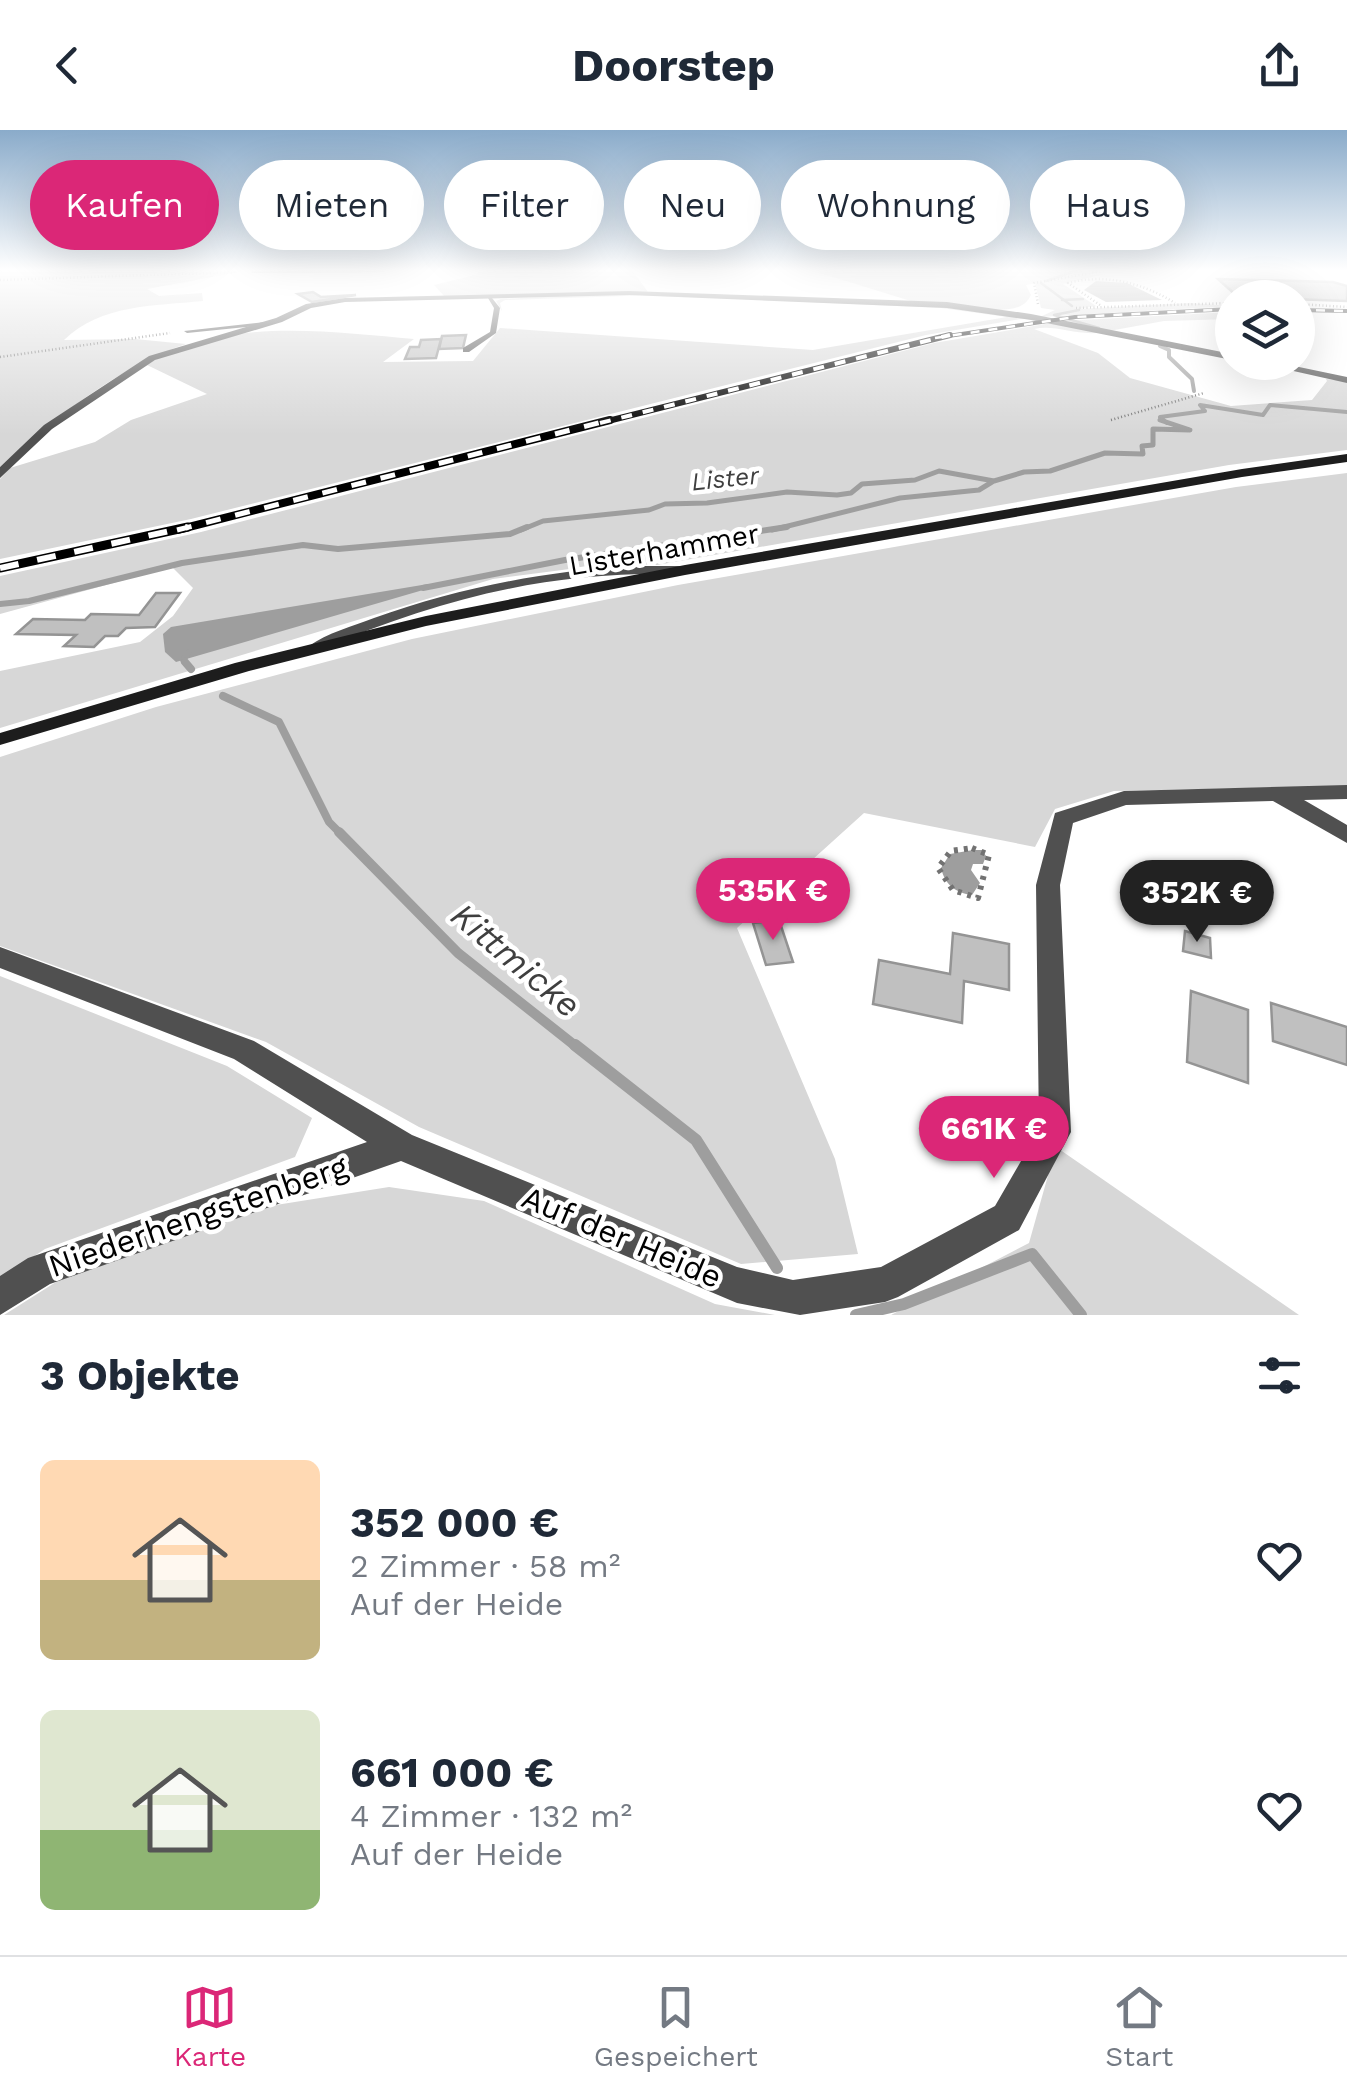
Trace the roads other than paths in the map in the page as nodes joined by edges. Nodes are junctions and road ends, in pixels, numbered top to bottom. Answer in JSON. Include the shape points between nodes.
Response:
{"nodes":[{"id":1,"x":262,"y":324,"type":"edge"},
{"id":2,"x":264,"y":324,"type":"edge"},
{"id":3,"x":494,"y":324,"type":"edge"},
{"id":4,"x":1083,"y":324,"type":"edge"},
{"id":5,"x":187,"y":331,"type":"road end"},
{"id":6,"x":466,"y":350,"type":"dead end"},
{"id":7,"x":1215,"y":353,"type":"edge"},
{"id":8,"x":1315,"y":374,"type":"edge"},
{"id":9,"x":1347,"y":380,"type":"edge"},
{"id":10,"x":1347,"y":458,"type":"edge"},
{"id":11,"x":0,"y":474,"type":"edge"},
{"id":12,"x":0,"y":739,"type":"edge"},
{"id":13,"x":1347,"y":792,"type":"edge"},
{"id":14,"x":1275,"y":793,"type":"junction"},
{"id":15,"x":1347,"y":835,"type":"edge"},
{"id":16,"x":0,"y":957,"type":"edge"},
{"id":17,"x":401,"y":1146,"type":"junction"},
{"id":18,"x":0,"y":1297,"type":"edge"}],
"edges":[{"from":1,"to":5,"type":"lane"},
{"from":2,"to":11,"type":"street","via":[[152,358],[48,427]]},
{"from":3,"to":6,"type":"lane","via":[[492,333]]},
{"from":4,"to":7,"type":"street"},
{"from":8,"to":9,"type":"street"},
{"from":10,"to":12,"type":"main road","name":"Listerhammer","via":[[426,620]]},
{"from":13,"to":14,"type":"street"},
{"from":14,"to":15,"type":"street"},
{"from":14,"to":17,"type":"street","name":"Auf der Heide","via":[[1124,798],[1063,818],[1048,885],[1055,1132],[1008,1218],[885,1284],[792,1298],[737,1285]]},
{"from":16,"to":17,"type":"street","name":"Auf der Heide","via":[[244,1050]]},
{"from":17,"to":18,"type":"street","name":"Niederhengstenberg","via":[[40,1270]]}]}
